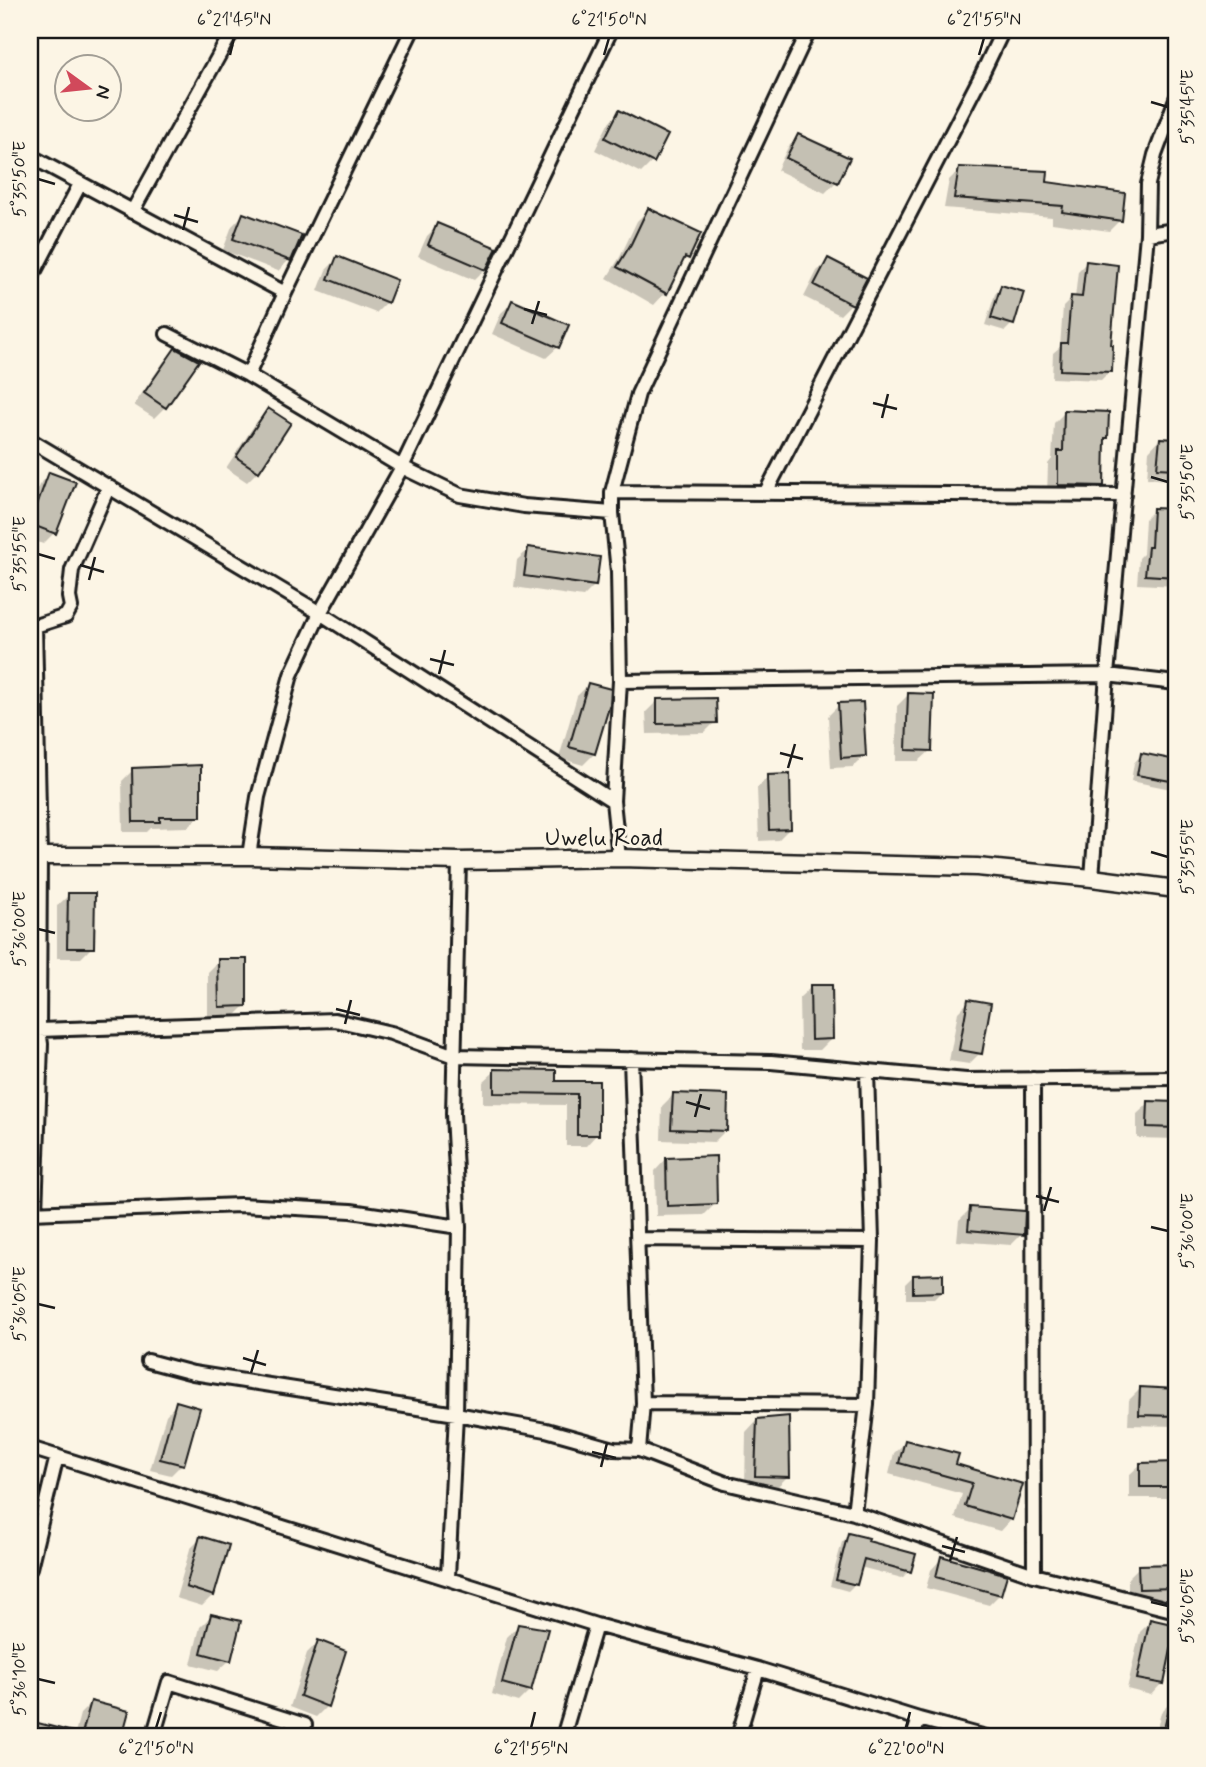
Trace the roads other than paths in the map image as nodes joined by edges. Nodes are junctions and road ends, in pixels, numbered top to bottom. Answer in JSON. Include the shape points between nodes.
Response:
{"nodes":[{"id":1,"x":233,"y":30,"type":"edge"},
{"id":2,"x":412,"y":30,"type":"edge"},
{"id":3,"x":611,"y":30,"type":"edge"},
{"id":4,"x":810,"y":30,"type":"edge"},
{"id":5,"x":1003,"y":30,"type":"edge"},
{"id":6,"x":1176,"y":99,"type":"edge"},
{"id":7,"x":30,"y":156,"type":"edge"},
{"id":8,"x":80,"y":184,"type":"junction"},
{"id":9,"x":132,"y":212,"type":"junction"},
{"id":10,"x":1176,"y":230,"type":"edge"},
{"id":11,"x":1147,"y":234,"type":"junction"},
{"id":12,"x":30,"y":280,"type":"edge"},
{"id":13,"x":285,"y":293,"type":"junction"},
{"id":14,"x":167,"y":334,"type":"dead end"},
{"id":15,"x":248,"y":375,"type":"junction"},
{"id":16,"x":30,"y":440,"type":"edge"},
{"id":17,"x":402,"y":467,"type":"junction"},
{"id":18,"x":108,"y":488,"type":"junction"},
{"id":19,"x":612,"y":492,"type":"junction"},
{"id":20,"x":765,"y":492,"type":"junction"},
{"id":21,"x":1125,"y":495,"type":"junction"},
{"id":22,"x":612,"y":513,"type":"junction"},
{"id":23,"x":320,"y":612,"type":"junction"},
{"id":24,"x":33,"y":625,"type":"edge"},
{"id":25,"x":1107,"y":676,"type":"junction"},
{"id":26,"x":620,"y":681,"type":"junction"},
{"id":27,"x":1176,"y":683,"type":"edge"},
{"id":28,"x":613,"y":801,"type":"junction"},
{"id":29,"x":35,"y":856,"type":"edge"},
{"id":30,"x":249,"y":856,"type":"junction"},
{"id":31,"x":619,"y":858,"type":"junction"},
{"id":32,"x":459,"y":861,"type":"junction"},
{"id":33,"x":1092,"y":878,"type":"junction"},
{"id":34,"x":1176,"y":889,"type":"edge"},
{"id":35,"x":37,"y":1039,"type":"edge"},
{"id":36,"x":454,"y":1056,"type":"junction"},
{"id":37,"x":631,"y":1059,"type":"junction"},
{"id":38,"x":867,"y":1070,"type":"junction"},
{"id":39,"x":1176,"y":1078,"type":"edge"},
{"id":40,"x":1033,"y":1079,"type":"junction"},
{"id":41,"x":32,"y":1212,"type":"edge"},
{"id":42,"x":458,"y":1227,"type":"junction"},
{"id":43,"x":638,"y":1240,"type":"junction"},
{"id":44,"x":872,"y":1241,"type":"junction"},
{"id":45,"x":148,"y":1360,"type":"dead end"},
{"id":46,"x":643,"y":1403,"type":"junction"},
{"id":47,"x":867,"y":1405,"type":"junction"},
{"id":48,"x":456,"y":1414,"type":"junction"},
{"id":49,"x":30,"y":1448,"type":"edge"},
{"id":50,"x":639,"y":1450,"type":"junction"},
{"id":51,"x":57,"y":1456,"type":"junction"},
{"id":52,"x":854,"y":1513,"type":"junction"},
{"id":53,"x":30,"y":1568,"type":"edge"},
{"id":54,"x":1034,"y":1575,"type":"junction"},
{"id":55,"x":448,"y":1577,"type":"junction"},
{"id":56,"x":1176,"y":1611,"type":"edge"},
{"id":57,"x":596,"y":1625,"type":"junction"},
{"id":58,"x":758,"y":1668,"type":"junction"},
{"id":59,"x":919,"y":1719,"type":"junction"},
{"id":60,"x":305,"y":1725,"type":"dead end"},
{"id":61,"x":153,"y":1737,"type":"edge"},
{"id":62,"x":563,"y":1737,"type":"edge"},
{"id":63,"x":738,"y":1737,"type":"edge"},
{"id":64,"x":913,"y":1737,"type":"edge"},
{"id":65,"x":986,"y":1737,"type":"edge"}],
"edges":[{"from":1,"to":9,"type":"street"},
{"from":2,"to":13,"type":"street"},
{"from":3,"to":17,"type":"street"},
{"from":4,"to":19,"type":"street","via":[[638,394]]},
{"from":5,"to":20,"type":"street"},
{"from":6,"to":11,"type":"street","via":[[1148,184]]},
{"from":7,"to":8,"type":"street"},
{"from":8,"to":9,"type":"street"},
{"from":8,"to":12,"type":"street"},
{"from":9,"to":13,"type":"street"},
{"from":10,"to":11,"type":"street"},
{"from":11,"to":21,"type":"street"},
{"from":13,"to":15,"type":"street"},
{"from":14,"to":15,"type":"street"},
{"from":15,"to":17,"type":"street"},
{"from":16,"to":18,"type":"street"},
{"from":17,"to":22,"type":"street","via":[[460,495]]},
{"from":17,"to":23,"type":"street"},
{"from":18,"to":23,"type":"street"},
{"from":18,"to":24,"type":"street","via":[[72,570],[71,607],[66,616]]},
{"from":19,"to":20,"type":"street"},
{"from":19,"to":22,"type":"street"},
{"from":20,"to":21,"type":"street"},
{"from":21,"to":25,"type":"street"},
{"from":22,"to":26,"type":"street"},
{"from":23,"to":28,"type":"street"},
{"from":23,"to":30,"type":"street","via":[[291,675],[258,797]]},
{"from":24,"to":29,"type":"street"},
{"from":25,"to":26,"type":"street"},
{"from":25,"to":27,"type":"street"},
{"from":25,"to":33,"type":"street"},
{"from":26,"to":28,"type":"street"},
{"from":28,"to":31,"type":"street"},
{"from":29,"to":30,"type":"street","name":"Uwelu Road"},
{"from":29,"to":35,"type":"street"},
{"from":30,"to":32,"type":"street","name":"Uwelu Road"},
{"from":31,"to":32,"type":"street","name":"Uwelu Road"},
{"from":31,"to":33,"type":"street","name":"Uwelu Road","via":[[977,867]]},
{"from":32,"to":36,"type":"street"},
{"from":33,"to":34,"type":"street","name":"Uwelu Road"},
{"from":35,"to":36,"type":"street","via":[[335,1020],[391,1033]]},
{"from":35,"to":41,"type":"street"},
{"from":36,"to":37,"type":"street"},
{"from":36,"to":42,"type":"street"},
{"from":37,"to":38,"type":"street","via":[[771,1062]]},
{"from":37,"to":43,"type":"street"},
{"from":38,"to":40,"type":"street","via":[[967,1080]]},
{"from":38,"to":44,"type":"street"},
{"from":39,"to":40,"type":"street"},
{"from":40,"to":54,"type":"street"},
{"from":41,"to":42,"type":"street","via":[[240,1205],[351,1211]]},
{"from":42,"to":48,"type":"street"},
{"from":43,"to":44,"type":"street"},
{"from":43,"to":46,"type":"street"},
{"from":44,"to":47,"type":"street"},
{"from":45,"to":48,"type":"street","via":[[193,1373]]},
{"from":46,"to":47,"type":"street"},
{"from":46,"to":50,"type":"street"},
{"from":47,"to":52,"type":"street"},
{"from":48,"to":50,"type":"street"},
{"from":48,"to":55,"type":"street"},
{"from":49,"to":51,"type":"street"},
{"from":50,"to":52,"type":"street","via":[[725,1483]]},
{"from":51,"to":53,"type":"street"},
{"from":51,"to":55,"type":"street"},
{"from":52,"to":54,"type":"street"},
{"from":54,"to":56,"type":"street"},
{"from":55,"to":57,"type":"street"},
{"from":57,"to":58,"type":"street"},
{"from":57,"to":62,"type":"street"},
{"from":58,"to":59,"type":"street"},
{"from":58,"to":63,"type":"street"},
{"from":59,"to":64,"type":"street"},
{"from":59,"to":65,"type":"street"},
{"from":60,"to":61,"type":"street","via":[[169,1682]]}]}
